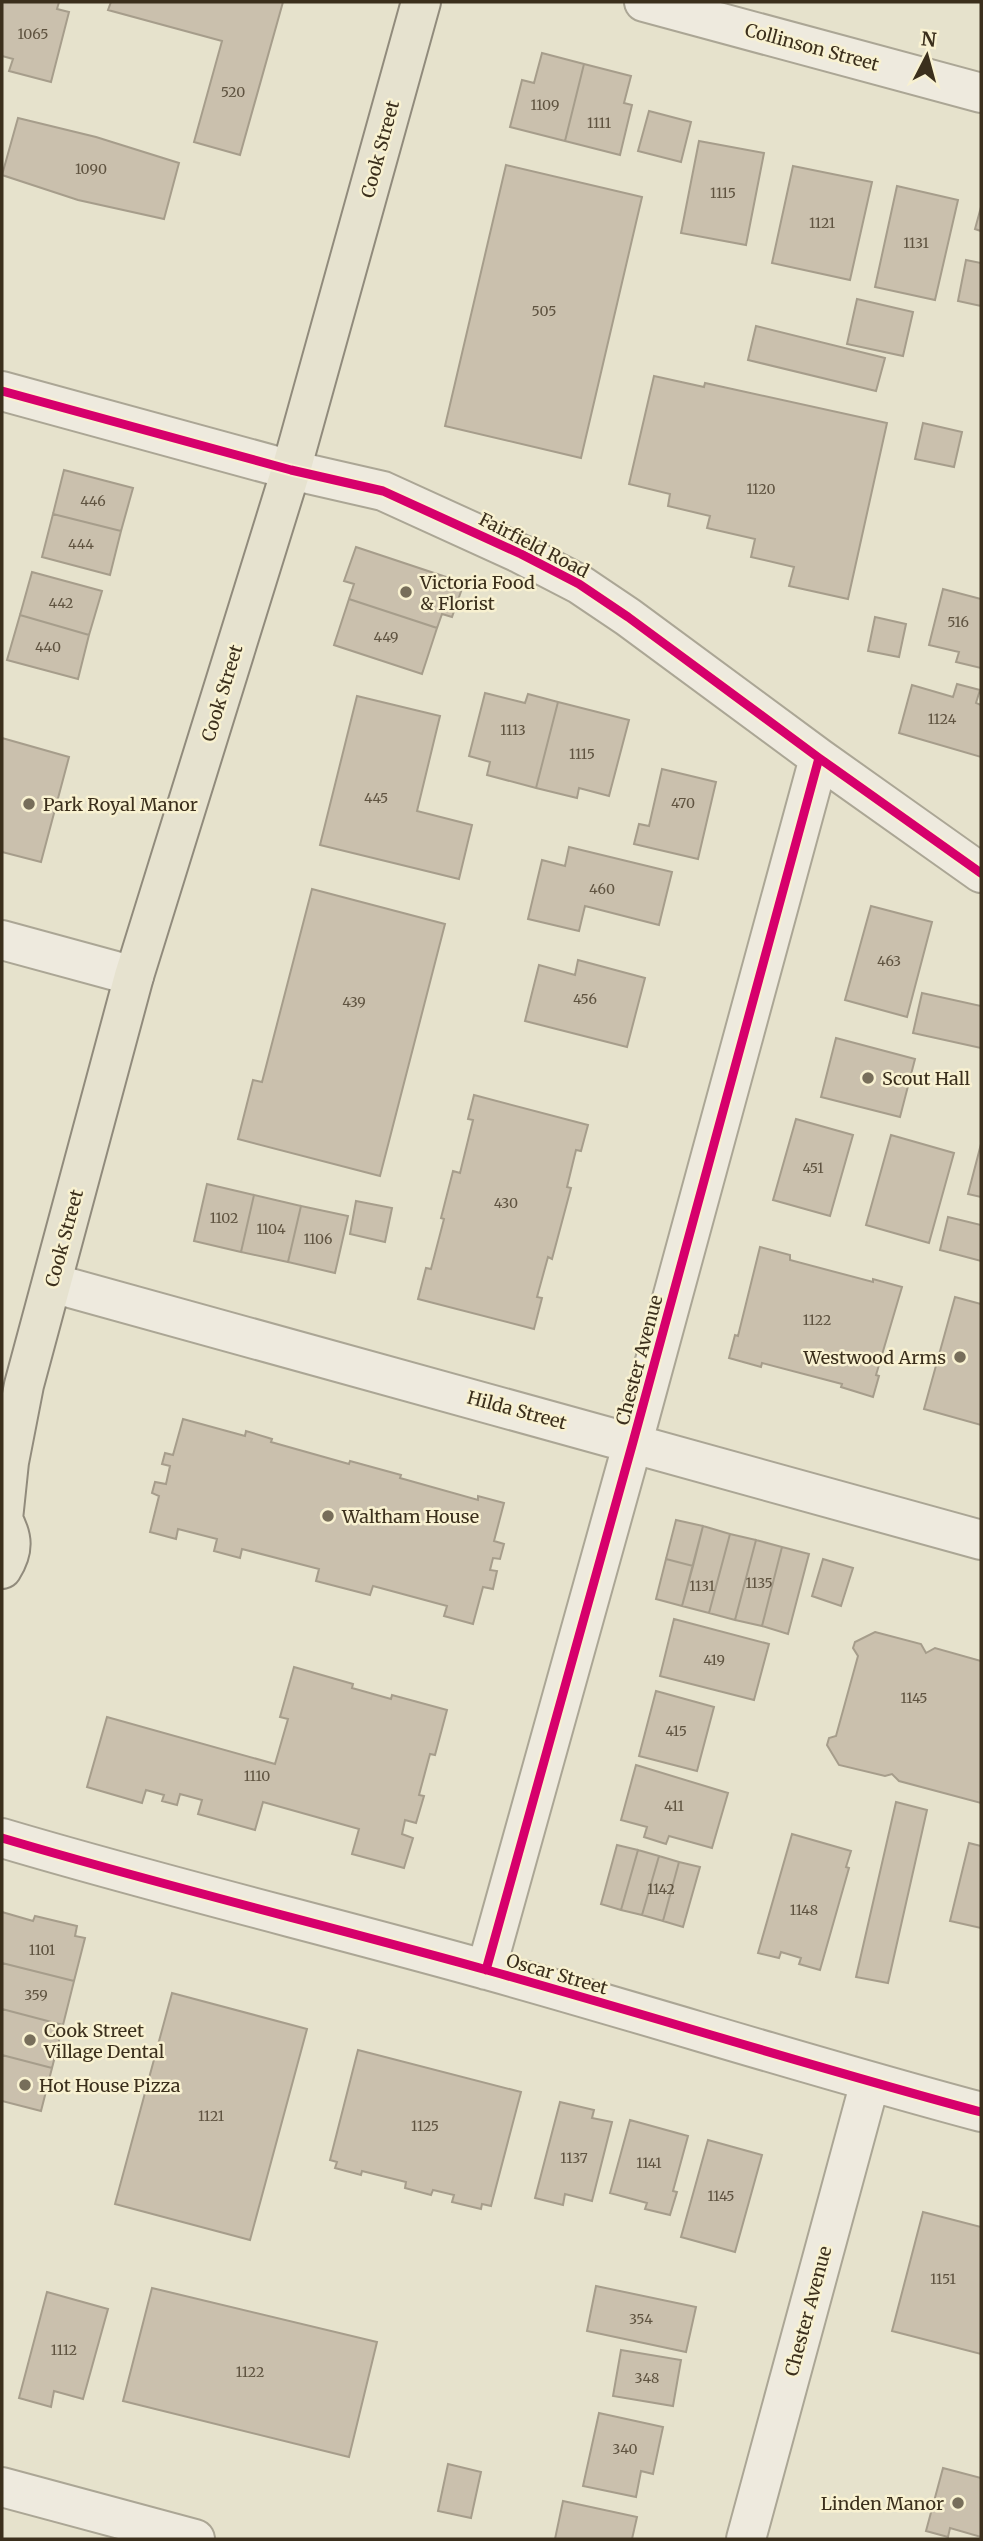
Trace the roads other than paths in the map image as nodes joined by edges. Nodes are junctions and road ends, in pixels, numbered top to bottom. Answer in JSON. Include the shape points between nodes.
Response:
{"nodes":[{"id":1,"x":421,"y":2,"type":"edge"},
{"id":2,"x":643,"y":2,"type":"edge"},
{"id":3,"x":699,"y":9,"type":"edge"},
{"id":4,"x":981,"y":93,"type":"edge"},
{"id":5,"x":2,"y":391,"type":"edge"},
{"id":6,"x":291,"y":470,"type":"junction"},
{"id":7,"x":819,"y":758,"type":"junction"},
{"id":8,"x":981,"y":873,"type":"edge"},
{"id":9,"x":2,"y":940,"type":"edge"},
{"id":10,"x":134,"y":976,"type":"junction"},
{"id":11,"x":52,"y":1283,"type":"junction"},
{"id":12,"x":24,"y":1385,"type":"junction"},
{"id":13,"x":2,"y":1434,"type":"edge"},
{"id":14,"x":633,"y":1442,"type":"junction"},
{"id":15,"x":2,"y":1518,"type":"edge"},
{"id":16,"x":981,"y":1540,"type":"edge"},
{"id":17,"x":2,"y":1569,"type":"edge"},
{"id":18,"x":2,"y":1838,"type":"edge"},
{"id":19,"x":486,"y":1970,"type":"junction"},
{"id":20,"x":870,"y":2082,"type":"junction"},
{"id":21,"x":981,"y":2112,"type":"edge"},
{"id":22,"x":2,"y":2487,"type":"edge"},
{"id":23,"x":195,"y":2539,"type":"edge"},
{"id":24,"x":746,"y":2539,"type":"edge"}],
"edges":[{"from":1,"to":6,"type":"main road","name":"Cook Street"},
{"from":2,"to":3,"type":"street","name":"Collinson Street"},
{"from":3,"to":4,"type":"street","name":"Collinson Street"},
{"from":5,"to":6,"type":"street","name":"Fairfield Road"},
{"from":6,"to":7,"type":"street","name":"Fairfield Road","via":[[383,491],[579,584]]},
{"from":6,"to":10,"type":"main road","name":"Cook Street"},
{"from":7,"to":8,"type":"street","name":"Fairfield Road"},
{"from":7,"to":14,"type":"street","name":"Chester Avenue"},
{"from":9,"to":10,"type":"street"},
{"from":10,"to":11,"type":"main road","name":"Cook Street"},
{"from":11,"to":12,"type":"main road","name":"Cook Street"},
{"from":11,"to":14,"type":"street","name":"Hilda Street"},
{"from":12,"to":13,"type":"main road","name":"Cook Street"},
{"from":12,"to":15,"type":"main road","name":"Cook Street"},
{"from":14,"to":16,"type":"street","name":"Hilda Street"},
{"from":14,"to":19,"type":"street","name":"Chester Avenue"},
{"from":15,"to":17,"type":"main road","name":"Cook Street","via":[[11,1536],[10,1556]]},
{"from":18,"to":19,"type":"street","name":"Oscar Street"},
{"from":19,"to":20,"type":"street","name":"Oscar Street"},
{"from":20,"to":21,"type":"street","name":"Oscar Street"},
{"from":20,"to":24,"type":"street","name":"Chester Avenue"},
{"from":22,"to":23,"type":"street"}]}
